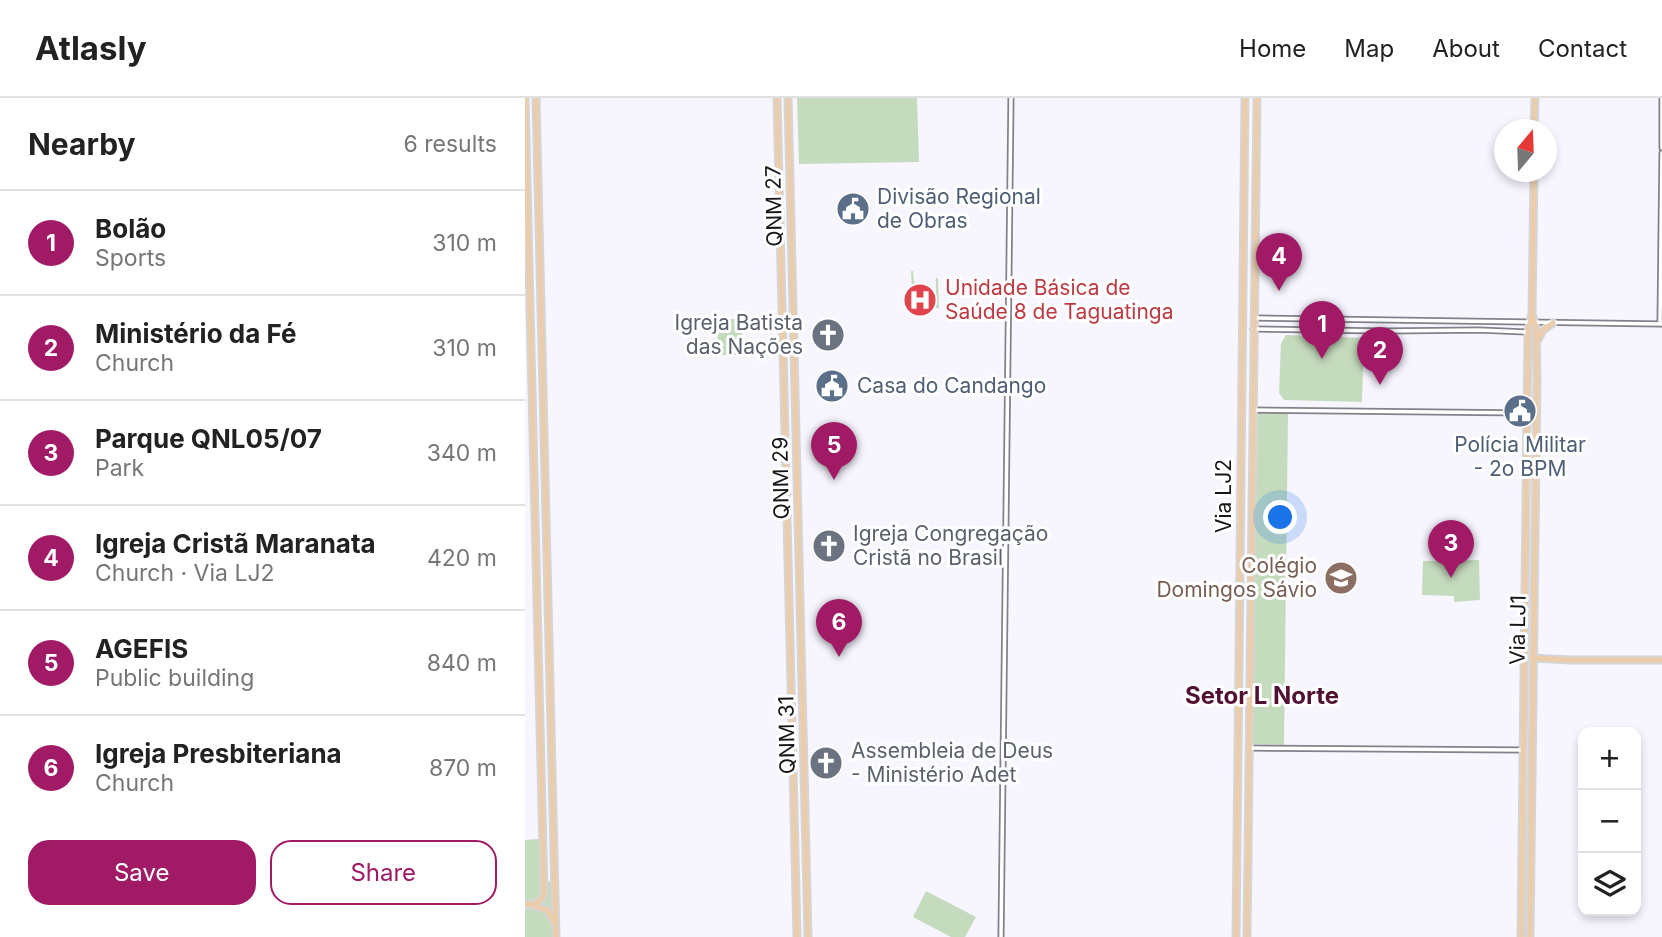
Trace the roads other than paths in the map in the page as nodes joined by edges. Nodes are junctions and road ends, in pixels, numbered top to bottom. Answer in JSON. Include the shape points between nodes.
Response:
{"nodes":[{"id":1,"x":525,"y":98,"type":"edge"},
{"id":2,"x":536,"y":98,"type":"edge"},
{"id":3,"x":778,"y":98,"type":"edge"},
{"id":4,"x":787,"y":98,"type":"edge"},
{"id":5,"x":1011,"y":98,"type":"edge"},
{"id":6,"x":1245,"y":98,"type":"edge"},
{"id":7,"x":1257,"y":98,"type":"edge"},
{"id":8,"x":1535,"y":98,"type":"edge"},
{"id":9,"x":1662,"y":98,"type":"edge"},
{"id":10,"x":1534,"y":119,"type":"edge"},
{"id":11,"x":1244,"y":130,"type":"junction"},
{"id":12,"x":1257,"y":132,"type":"junction"},
{"id":13,"x":1244,"y":142,"type":"junction"},
{"id":14,"x":1256,"y":143,"type":"junction"},
{"id":15,"x":778,"y":147,"type":"junction"},
{"id":16,"x":1662,"y":150,"type":"edge"},
{"id":17,"x":779,"y":174,"type":"junction"},
{"id":18,"x":789,"y":178,"type":"junction"},
{"id":19,"x":1534,"y":182,"type":"edge"},
{"id":20,"x":790,"y":205,"type":"junction"},
{"id":21,"x":781,"y":276,"type":"junction"},
{"id":22,"x":540,"y":287,"type":"junction"},
{"id":23,"x":530,"y":288,"type":"junction"},
{"id":24,"x":792,"y":303,"type":"junction"},
{"id":25,"x":793,"y":313,"type":"joint"},
{"id":26,"x":1254,"y":318,"type":"junction"},
{"id":27,"x":1278,"y":319,"type":"junction"},
{"id":28,"x":1303,"y":319,"type":"junction"},
{"id":29,"x":1414,"y":321,"type":"junction"},
{"id":30,"x":1425,"y":321,"type":"junction"},
{"id":31,"x":1501,"y":321,"type":"junction"},
{"id":32,"x":1532,"y":323,"type":"junction"},
{"id":33,"x":1553,"y":323,"type":"junction"},
{"id":34,"x":1661,"y":324,"type":"edge"},
{"id":35,"x":1277,"y":328,"type":"junction"},
{"id":36,"x":1302,"y":328,"type":"junction"},
{"id":37,"x":1253,"y":329,"type":"junction"},
{"id":38,"x":1415,"y":330,"type":"junction"},
{"id":39,"x":1423,"y":330,"type":"junction"},
{"id":40,"x":1502,"y":330,"type":"junction"},
{"id":41,"x":1528,"y":332,"type":"junction"},
{"id":42,"x":1537,"y":347,"type":"junction"},
{"id":43,"x":1242,"y":359,"type":"junction"},
{"id":44,"x":1253,"y":359,"type":"junction"},
{"id":45,"x":783,"y":365,"type":"junction"},
{"id":46,"x":1527,"y":378,"type":"junction"},
{"id":47,"x":1537,"y":378,"type":"junction"},
{"id":48,"x":795,"y":395,"type":"junction"},
{"id":49,"x":543,"y":397,"type":"junction"},
{"id":50,"x":532,"y":398,"type":"junction"},
{"id":51,"x":1253,"y":410,"type":"junction"},
{"id":52,"x":1527,"y":413,"type":"junction"},
{"id":53,"x":1527,"y":452,"type":"junction"},
{"id":54,"x":1536,"y":453,"type":"junction"},
{"id":55,"x":786,"y":468,"type":"junction"},
{"id":56,"x":1240,"y":478,"type":"junction"},
{"id":57,"x":1252,"y":478,"type":"junction"},
{"id":58,"x":797,"y":493,"type":"junction"},
{"id":59,"x":786,"y":502,"type":"junction"},
{"id":60,"x":1526,"y":529,"type":"junction"},
{"id":61,"x":1534,"y":530,"type":"junction"},
{"id":62,"x":798,"y":539,"type":"junction"},
{"id":63,"x":1525,"y":540,"type":"junction"},
{"id":64,"x":1534,"y":543,"type":"junction"},
{"id":65,"x":789,"y":609,"type":"junction"},
{"id":66,"x":538,"y":611,"type":"junction"},
{"id":67,"x":548,"y":611,"type":"junction"},
{"id":68,"x":801,"y":639,"type":"junction"},
{"id":69,"x":1533,"y":658,"type":"junction"},
{"id":70,"x":1662,"y":660,"type":"edge"},
{"id":71,"x":1238,"y":673,"type":"junction"},
{"id":72,"x":1249,"y":673,"type":"junction"},
{"id":73,"x":791,"y":687,"type":"junction"},
{"id":74,"x":1524,"y":705,"type":"junction"},
{"id":75,"x":1533,"y":705,"type":"junction"},
{"id":76,"x":1524,"y":715,"type":"junction"},
{"id":77,"x":802,"y":716,"type":"junction"},
{"id":78,"x":1532,"y":716,"type":"junction"},
{"id":79,"x":541,"y":726,"type":"junction"},
{"id":80,"x":551,"y":726,"type":"junction"},
{"id":81,"x":1249,"y":748,"type":"junction"},
{"id":82,"x":1523,"y":750,"type":"junction"},
{"id":83,"x":794,"y":786,"type":"junction"},
{"id":84,"x":804,"y":813,"type":"junction"},
{"id":85,"x":1238,"y":818,"type":"junction"},
{"id":86,"x":1248,"y":822,"type":"junction"},
{"id":87,"x":1238,"y":826,"type":"junction"},
{"id":88,"x":795,"y":842,"type":"junction"},
{"id":89,"x":806,"y":862,"type":"junction"},
{"id":90,"x":544,"y":877,"type":"junction"},
{"id":91,"x":555,"y":878,"type":"junction"},
{"id":92,"x":527,"y":905,"type":"edge"},
{"id":93,"x":555,"y":925,"type":"junction"},
{"id":94,"x":797,"y":936,"type":"edge"},
{"id":95,"x":556,"y":937,"type":"edge"},
{"id":96,"x":806,"y":937,"type":"edge"},
{"id":97,"x":1001,"y":937,"type":"edge"},
{"id":98,"x":1236,"y":937,"type":"edge"},
{"id":99,"x":1247,"y":937,"type":"edge"},
{"id":100,"x":1521,"y":937,"type":"edge"},
{"id":101,"x":1530,"y":937,"type":"edge"}],
"edges":[{"from":1,"to":23,"type":"main road"},
{"from":2,"to":22,"type":"main road"},
{"from":3,"to":15,"type":"main road"},
{"from":4,"to":18,"type":"main road","name":"QNM 27"},
{"from":5,"to":97,"type":"street"},
{"from":6,"to":11,"type":"main road","name":"Via LJ2"},
{"from":7,"to":12,"type":"main road","name":"Via LJ2"},
{"from":8,"to":10,"type":"main road"},
{"from":9,"to":16,"type":"street"},
{"from":11,"to":12,"type":"main road"},
{"from":11,"to":13,"type":"main road","name":"Via LJ2"},
{"from":12,"to":14,"type":"main road","name":"Via LJ2"},
{"from":13,"to":14,"type":"main road"},
{"from":13,"to":43,"type":"main road","name":"Via LJ2"},
{"from":14,"to":26,"type":"main road","name":"Via LJ2"},
{"from":15,"to":17,"type":"main road"},
{"from":15,"to":18,"type":"main road","via":[[786,147]]},
{"from":16,"to":34,"type":"street"},
{"from":17,"to":20,"type":"main road","via":[[783,206]]},
{"from":17,"to":21,"type":"main road"},
{"from":18,"to":20,"type":"main road","name":"QNM 27"},
{"from":19,"to":32,"type":"main road"},
{"from":20,"to":24,"type":"main road","name":"QNM 27"},
{"from":21,"to":24,"type":"main road","via":[[789,275]]},
{"from":21,"to":45,"type":"main road"},
{"from":22,"to":23,"type":"main road"},
{"from":22,"to":49,"type":"main road"},
{"from":23,"to":50,"type":"main road"},
{"from":24,"to":25,"type":"main road","name":"QNM 27"},
{"from":25,"to":48,"type":"main road","name":"QNM 29"},
{"from":26,"to":27,"type":"street"},
{"from":26,"to":37,"type":"main road","name":"Via LJ2"},
{"from":27,"to":28,"type":"street"},
{"from":27,"to":35,"type":"street"},
{"from":28,"to":29,"type":"street"},
{"from":28,"to":36,"type":"street"},
{"from":29,"to":30,"type":"street"},
{"from":29,"to":38,"type":"street"},
{"from":30,"to":31,"type":"street"},
{"from":30,"to":39,"type":"street"},
{"from":31,"to":32,"type":"street"},
{"from":31,"to":40,"type":"street"},
{"from":32,"to":33,"type":"street"},
{"from":32,"to":41,"type":"main road","name":"Via LJ1"},
{"from":32,"to":42,"type":"main road","name":"Via LJ1"},
{"from":33,"to":34,"type":"street"},
{"from":33,"to":42,"type":"main road","via":[[1543,330]]},
{"from":35,"to":36,"type":"street"},
{"from":35,"to":37,"type":"street"},
{"from":36,"to":38,"type":"street"},
{"from":37,"to":44,"type":"main road","name":"Via LJ2"},
{"from":38,"to":39,"type":"street"},
{"from":39,"to":40,"type":"street"},
{"from":40,"to":41,"type":"street"},
{"from":41,"to":46,"type":"main road","name":"Via LJ1"},
{"from":42,"to":47,"type":"main road","name":"Via LJ1"},
{"from":43,"to":44,"type":"main road"},
{"from":43,"to":56,"type":"main road","name":"Via LJ2"},
{"from":44,"to":51,"type":"main road","name":"Via LJ2"},
{"from":45,"to":48,"type":"main road","via":[[787,396]]},
{"from":45,"to":55,"type":"main road"},
{"from":46,"to":47,"type":"main road"},
{"from":46,"to":52,"type":"main road","name":"Via LJ1"},
{"from":47,"to":54,"type":"main road","name":"Via LJ1"},
{"from":48,"to":58,"type":"main road","name":"QNM 29"},
{"from":49,"to":50,"type":"main road"},
{"from":49,"to":67,"type":"main road"},
{"from":50,"to":66,"type":"main road"},
{"from":51,"to":52,"type":"street"},
{"from":51,"to":57,"type":"main road","name":"Via LJ2"},
{"from":52,"to":53,"type":"main road","name":"Via LJ1"},
{"from":53,"to":54,"type":"main road"},
{"from":53,"to":60,"type":"main road","name":"Via LJ1"},
{"from":54,"to":61,"type":"main road","name":"Via LJ1"},
{"from":55,"to":58,"type":"main road","via":[[794,469]]},
{"from":55,"to":59,"type":"main road"},
{"from":56,"to":57,"type":"main road"},
{"from":56,"to":71,"type":"main road","name":"Via LJ2"},
{"from":57,"to":72,"type":"main road","name":"Via LJ2"},
{"from":58,"to":62,"type":"main road","name":"QNM 29"},
{"from":59,"to":62,"type":"main road","via":[[790,539]]},
{"from":59,"to":65,"type":"main road"},
{"from":60,"to":61,"type":"main road"},
{"from":60,"to":63,"type":"main road","name":"Via LJ1"},
{"from":61,"to":64,"type":"main road","name":"Via LJ1"},
{"from":62,"to":68,"type":"main road","name":"QNM 29"},
{"from":63,"to":64,"type":"main road"},
{"from":63,"to":74,"type":"main road","name":"Via LJ1"},
{"from":64,"to":69,"type":"main road","name":"Via LJ1"},
{"from":65,"to":68,"type":"main road","via":[[796,608]]},
{"from":65,"to":73,"type":"main road"},
{"from":66,"to":67,"type":"main road"},
{"from":66,"to":79,"type":"main road"},
{"from":67,"to":80,"type":"main road"},
{"from":68,"to":77,"type":"main road","name":"QNM 31"},
{"from":69,"to":70,"type":"main road"},
{"from":69,"to":75,"type":"main road","name":"Via LJ1"},
{"from":71,"to":72,"type":"main road"},
{"from":71,"to":85,"type":"main road","name":"Via LJ2"},
{"from":72,"to":81,"type":"main road","name":"Via LJ2"},
{"from":73,"to":77,"type":"main road","via":[[795,716]]},
{"from":73,"to":83,"type":"main road"},
{"from":74,"to":75,"type":"main road"},
{"from":74,"to":76,"type":"main road","name":"Via LJ1"},
{"from":75,"to":78,"type":"main road","name":"Via LJ1"},
{"from":76,"to":78,"type":"main road"},
{"from":76,"to":82,"type":"main road","name":"Via LJ1"},
{"from":77,"to":84,"type":"main road","name":"QNM 31"},
{"from":78,"to":101,"type":"main road","name":"Via LJ1"},
{"from":79,"to":80,"type":"main road"},
{"from":79,"to":90,"type":"main road"},
{"from":80,"to":91,"type":"main road"},
{"from":81,"to":82,"type":"street"},
{"from":81,"to":86,"type":"main road","name":"Via LJ2"},
{"from":82,"to":100,"type":"main road","name":"Via LJ1"},
{"from":83,"to":84,"type":"main road","via":[[802,786]]},
{"from":83,"to":88,"type":"main road"},
{"from":84,"to":89,"type":"main road","name":"QNM 31"},
{"from":85,"to":86,"type":"main road"},
{"from":85,"to":87,"type":"main road","name":"Via LJ2"},
{"from":86,"to":87,"type":"main road"},
{"from":86,"to":99,"type":"main road","name":"Via LJ2"},
{"from":87,"to":98,"type":"main road","name":"Via LJ2"},
{"from":88,"to":89,"type":"main road","via":[[798,862]]},
{"from":88,"to":94,"type":"main road"},
{"from":89,"to":96,"type":"main road","name":"QNM 31"},
{"from":90,"to":91,"type":"main road"},
{"from":90,"to":92,"type":"main road","via":[[542,899]]},
{"from":91,"to":93,"type":"main road"},
{"from":92,"to":93,"type":"main road","via":[[547,910]]},
{"from":93,"to":95,"type":"main road"},
{"from":94,"to":96,"type":"main road","via":[[802,932]]}]}
